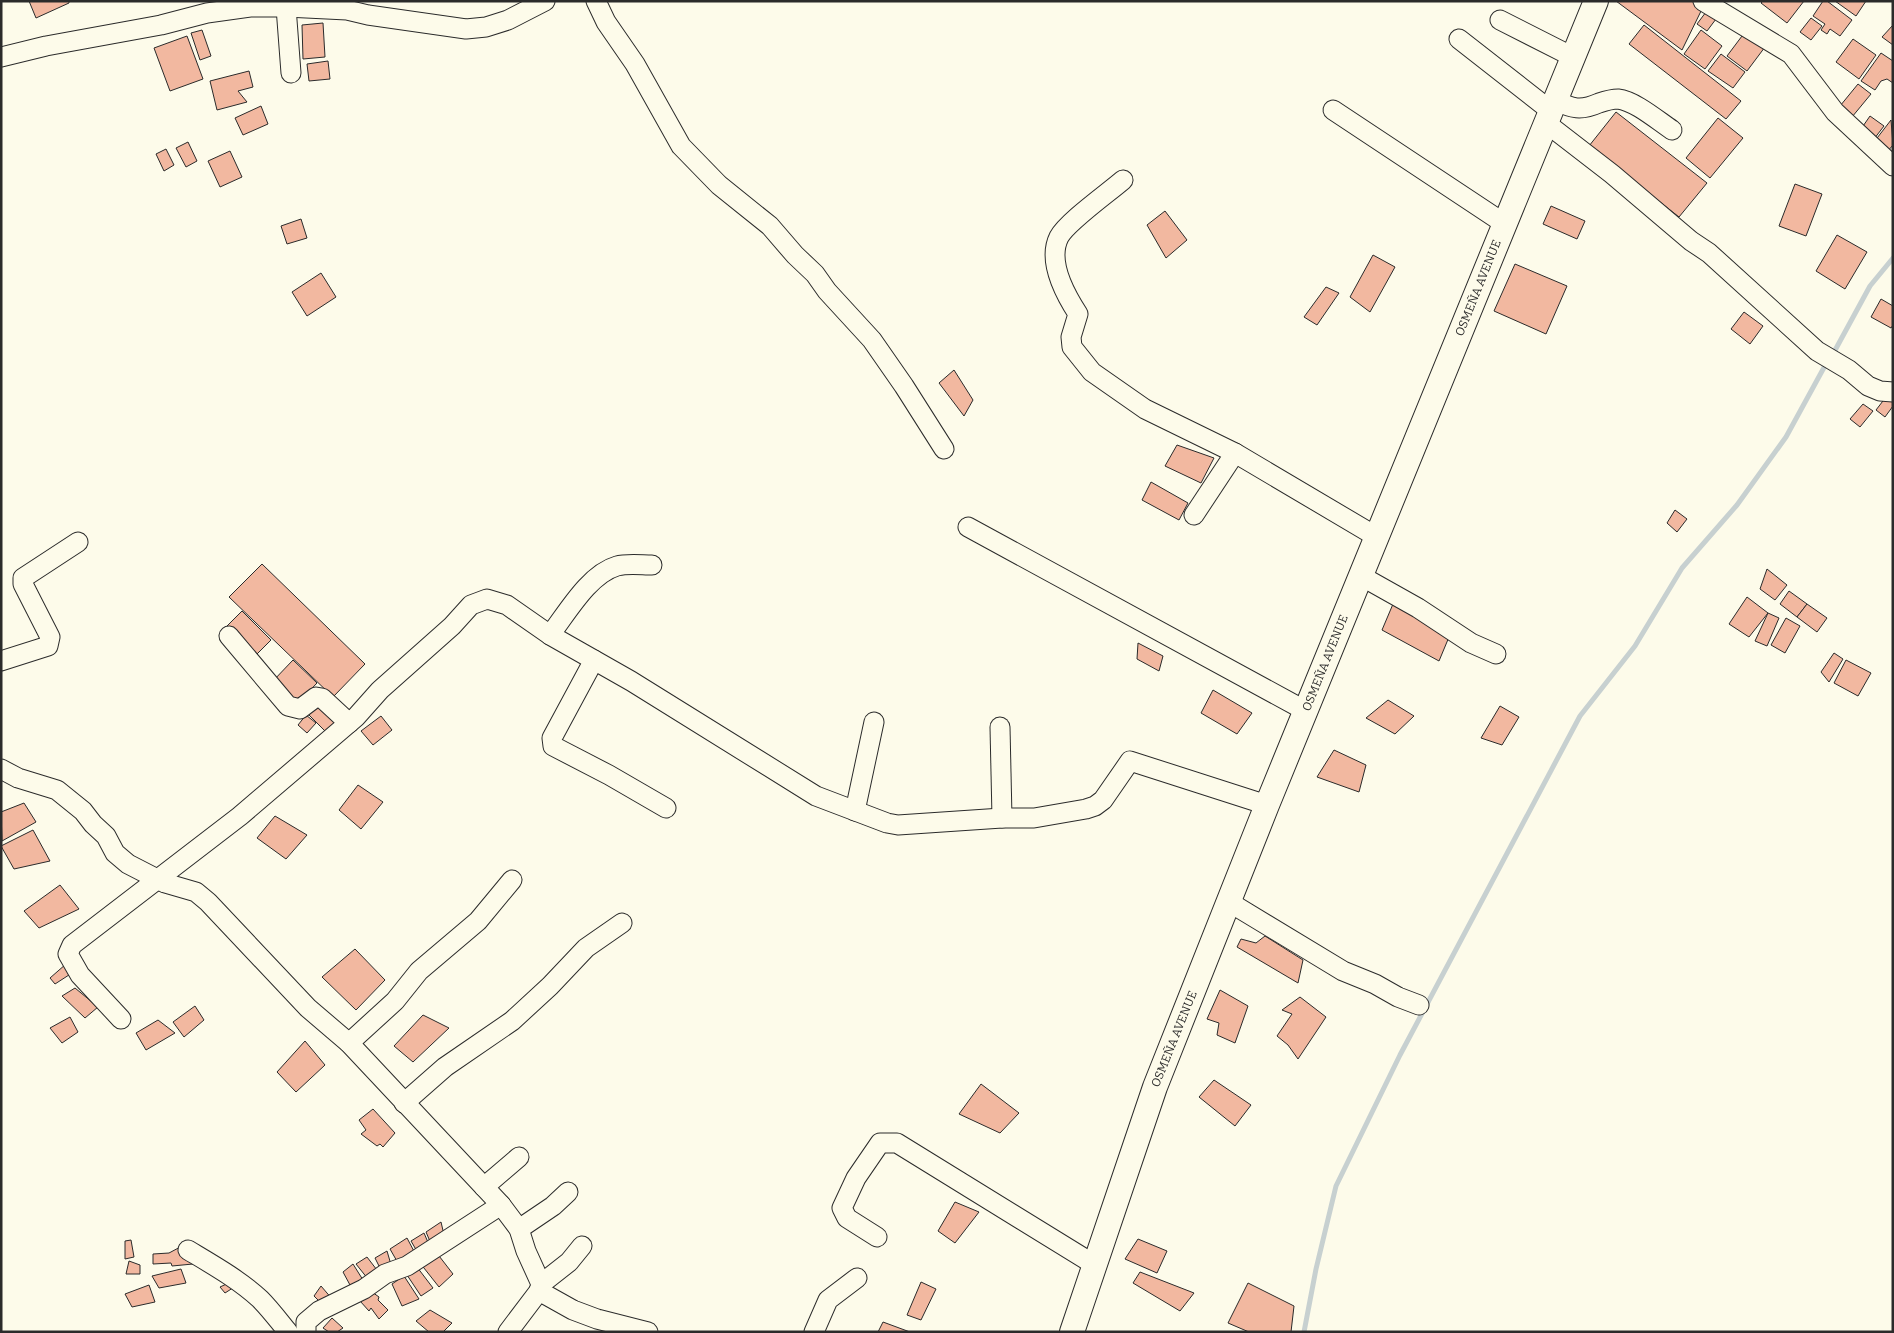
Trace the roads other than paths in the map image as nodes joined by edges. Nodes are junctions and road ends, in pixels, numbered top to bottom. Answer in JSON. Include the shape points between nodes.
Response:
{"nodes":[{"id":1,"x":545,"y":1,"type":"edge"},
{"id":2,"x":596,"y":1,"type":"edge"},
{"id":3,"x":1596,"y":1,"type":"edge"},
{"id":4,"x":1703,"y":1,"type":"edge"},
{"id":5,"x":286,"y":6,"type":"junction"},
{"id":6,"x":368,"y":8,"type":"edge"},
{"id":7,"x":1500,"y":20,"type":"dead end"},
{"id":8,"x":1459,"y":40,"type":"dead end"},
{"id":9,"x":1,"y":57,"type":"edge"},
{"id":10,"x":1573,"y":57,"type":"junction"},
{"id":11,"x":291,"y":74,"type":"dead end"},
{"id":12,"x":1334,"y":110,"type":"dead end"},
{"id":13,"x":1550,"y":112,"type":"junction"},
{"id":14,"x":1672,"y":130,"type":"dead end"},
{"id":15,"x":1893,"y":166,"type":"edge"},
{"id":16,"x":1123,"y":180,"type":"dead end"},
{"id":17,"x":1505,"y":224,"type":"junction"},
{"id":18,"x":1893,"y":392,"type":"edge"},
{"id":19,"x":944,"y":449,"type":"dead end"},
{"id":20,"x":1235,"y":453,"type":"junction"},
{"id":21,"x":1194,"y":516,"type":"dead end"},
{"id":22,"x":968,"y":527,"type":"dead end"},
{"id":23,"x":1377,"y":536,"type":"junction"},
{"id":24,"x":78,"y":542,"type":"dead end"},
{"id":25,"x":652,"y":565,"type":"dead end"},
{"id":26,"x":1361,"y":576,"type":"junction"},
{"id":27,"x":230,"y":636,"type":"dead end"},
{"id":28,"x":550,"y":636,"type":"junction"},
{"id":29,"x":1496,"y":654,"type":"dead end"},
{"id":30,"x":594,"y":660,"type":"junction"},
{"id":31,"x":1,"y":661,"type":"edge"},
{"id":32,"x":1306,"y":711,"type":"junction"},
{"id":33,"x":874,"y":722,"type":"dead end"},
{"id":34,"x":349,"y":723,"type":"junction"},
{"id":35,"x":1000,"y":727,"type":"dead end"},
{"id":36,"x":1,"y":769,"type":"edge"},
{"id":37,"x":1267,"y":805,"type":"junction"},
{"id":38,"x":666,"y":808,"type":"dead end"},
{"id":39,"x":854,"y":811,"type":"junction"},
{"id":40,"x":1002,"y":818,"type":"junction"},
{"id":41,"x":156,"y":879,"type":"junction"},
{"id":42,"x":512,"y":880,"type":"dead end"},
{"id":43,"x":1228,"y":902,"type":"junction"},
{"id":44,"x":622,"y":923,"type":"dead end"},
{"id":45,"x":1419,"y":1005,"type":"dead end"},
{"id":46,"x":121,"y":1019,"type":"dead end"},
{"id":47,"x":349,"y":1043,"type":"junction"},
{"id":48,"x":404,"y":1103,"type":"junction"},
{"id":49,"x":519,"y":1158,"type":"dead end"},
{"id":50,"x":484,"y":1187,"type":"junction"},
{"id":51,"x":568,"y":1192,"type":"dead end"},
{"id":52,"x":500,"y":1205,"type":"junction"},
{"id":53,"x":519,"y":1229,"type":"junction"},
{"id":54,"x":877,"y":1237,"type":"dead end"},
{"id":55,"x":582,"y":1246,"type":"dead end"},
{"id":56,"x":188,"y":1250,"type":"dead end"},
{"id":57,"x":1095,"y":1265,"type":"junction"},
{"id":58,"x":856,"y":1278,"type":"dead end"},
{"id":59,"x":540,"y":1287,"type":"junction"},
{"id":60,"x":288,"y":1332,"type":"edge"},
{"id":61,"x":306,"y":1332,"type":"edge"},
{"id":62,"x":508,"y":1332,"type":"edge"},
{"id":63,"x":648,"y":1332,"type":"edge"},
{"id":64,"x":814,"y":1332,"type":"edge"},
{"id":65,"x":1072,"y":1332,"type":"edge"}],
"edges":[{"from":1,"to":6,"type":"street","via":[[508,20],[466,29]]},
{"from":2,"to":19,"type":"street","via":[[681,146],[719,185],[770,226],[872,340]]},
{"from":3,"to":10,"type":"main road","name":"OSMEÑA AVENUE"},
{"from":4,"to":15,"type":"street","via":[[1791,54],[1835,112]]},
{"from":5,"to":6,"type":"street","via":[[347,10]]},
{"from":5,"to":9,"type":"street","via":[[207,13]]},
{"from":5,"to":11,"type":"street"},
{"from":7,"to":10,"type":"street"},
{"from":8,"to":13,"type":"street"},
{"from":10,"to":13,"type":"main road","name":"OSMEÑA AVENUE"},
{"from":12,"to":17,"type":"street"},
{"from":13,"to":14,"type":"street","via":[[1581,109],[1618,99],[1629,102]]},
{"from":13,"to":17,"type":"main road","name":"OSMEÑA AVENUE"},
{"from":13,"to":18,"type":"street","via":[[1612,174],[1709,253],[1817,351],[1868,386]]},
{"from":16,"to":20,"type":"street","via":[[1069,225],[1055,248],[1066,296],[1078,314],[1071,337],[1072,347],[1092,372],[1145,409]]},
{"from":17,"to":23,"type":"main road","name":"OSMEÑA AVENUE"},
{"from":20,"to":21,"type":"street"},
{"from":20,"to":23,"type":"street"},
{"from":22,"to":32,"type":"street"},
{"from":23,"to":26,"type":"main road","name":"OSMEÑA AVENUE"},
{"from":24,"to":31,"type":"street","via":[[23,578],[23,584],[50,636],[48,646]]},
{"from":25,"to":28,"type":"street","via":[[617,566],[593,580]]},
{"from":26,"to":29,"type":"street","via":[[1471,643]]},
{"from":26,"to":32,"type":"main road","name":"OSMEÑA AVENUE"},
{"from":27,"to":34,"type":"street","via":[[288,706],[300,709],[316,697],[322,698]]},
{"from":28,"to":30,"type":"street"},
{"from":28,"to":34,"type":"street","via":[[507,605],[487,599],[471,605]]},
{"from":30,"to":38,"type":"street","via":[[552,738],[553,746]]},
{"from":30,"to":39,"type":"street","via":[[816,796]]},
{"from":32,"to":37,"type":"main road","name":"OSMEÑA AVENUE"},
{"from":33,"to":39,"type":"street"},
{"from":34,"to":41,"type":"street","via":[[240,816]]},
{"from":35,"to":40,"type":"street"},
{"from":36,"to":41,"type":"street","via":[[57,790],[83,811],[106,836],[121,859]]},
{"from":37,"to":40,"type":"street","via":[[1130,761],[1103,800],[1095,806],[1034,818]]},
{"from":37,"to":43,"type":"main road","name":"OSMEÑA AVENUE"},
{"from":39,"to":40,"type":"street","via":[[898,825]]},
{"from":41,"to":46,"type":"street","via":[[72,945],[68,954],[80,975]]},
{"from":41,"to":47,"type":"street","via":[[196,892],[208,902],[308,1008]]},
{"from":42,"to":47,"type":"street","via":[[478,921],[419,971],[395,1001]]},
{"from":43,"to":45,"type":"street","via":[[1343,971]]},
{"from":43,"to":57,"type":"main road","name":"OSMEÑA AVENUE","via":[[1155,1087]]},
{"from":44,"to":48,"type":"street","via":[[586,948],[512,1021],[445,1067]]},
{"from":47,"to":48,"type":"street"},
{"from":48,"to":50,"type":"street"},
{"from":49,"to":50,"type":"street"},
{"from":50,"to":52,"type":"street"},
{"from":51,"to":53,"type":"street"},
{"from":52,"to":53,"type":"street"},
{"from":52,"to":61,"type":"street","via":[[407,1266],[385,1274],[364,1289],[319,1311],[306,1322]]},
{"from":53,"to":59,"type":"street"},
{"from":54,"to":57,"type":"street","via":[[847,1218],[842,1208],[856,1178],[880,1143],[897,1143]]},
{"from":55,"to":59,"type":"street"},
{"from":56,"to":60,"type":"street","via":[[243,1286]]},
{"from":57,"to":65,"type":"main road","name":"OSMEÑA AVENUE"},
{"from":58,"to":64,"type":"street","via":[[828,1300]]},
{"from":59,"to":62,"type":"street"},
{"from":59,"to":63,"type":"street","via":[[573,1310]]}]}
